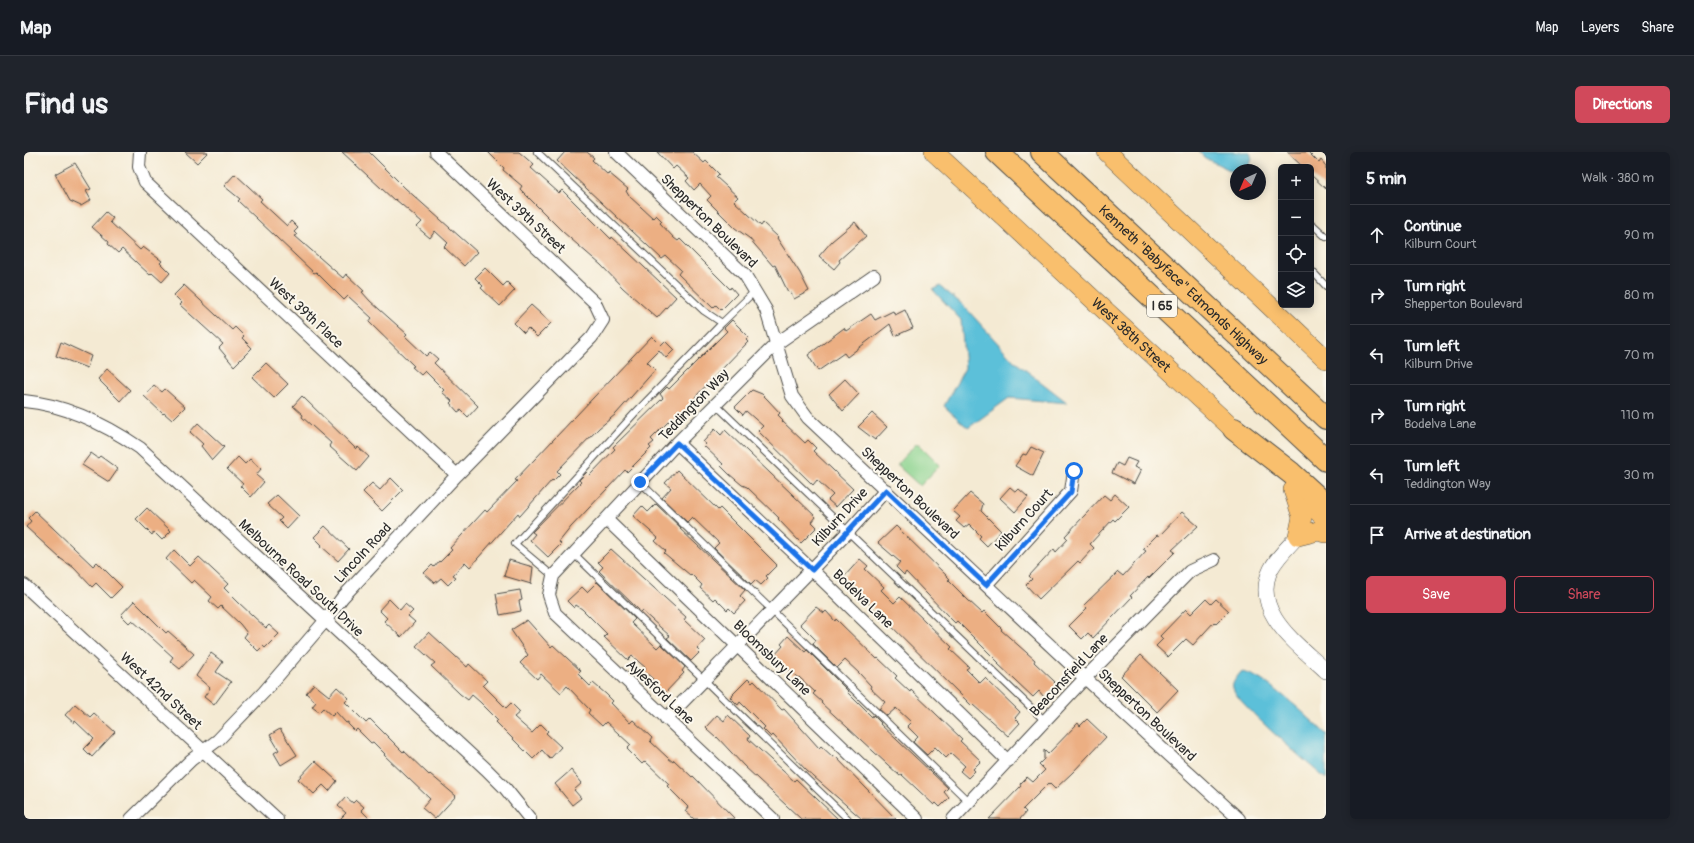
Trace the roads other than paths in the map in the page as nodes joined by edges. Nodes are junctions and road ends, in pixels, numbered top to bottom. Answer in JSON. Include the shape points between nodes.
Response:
{"nodes":[{"id":1,"x":140,"y":152,"type":"edge"},
{"id":2,"x":436,"y":152,"type":"edge"},
{"id":3,"x":537,"y":152,"type":"edge"},
{"id":4,"x":616,"y":152,"type":"edge"},
{"id":5,"x":934,"y":152,"type":"edge"},
{"id":6,"x":997,"y":152,"type":"edge"},
{"id":7,"x":1042,"y":152,"type":"edge"},
{"id":8,"x":1107,"y":152,"type":"edge"},
{"id":9,"x":1314,"y":226,"type":"edge"},
{"id":10,"x":1326,"y":237,"type":"edge"},
{"id":11,"x":1313,"y":272,"type":"edge"},
{"id":12,"x":874,"y":276,"type":"dead end"},
{"id":13,"x":1325,"y":282,"type":"edge"},
{"id":14,"x":755,"y":291,"type":"junction"},
{"id":15,"x":596,"y":303,"type":"joint"},
{"id":16,"x":722,"y":323,"type":"junction"},
{"id":17,"x":776,"y":344,"type":"junction"},
{"id":18,"x":1326,"y":359,"type":"edge"},
{"id":19,"x":24,"y":402,"type":"edge"},
{"id":20,"x":715,"y":404,"type":"junction"},
{"id":21,"x":1326,"y":418,"type":"edge"},
{"id":22,"x":1234,"y":429,"type":"junction"},
{"id":23,"x":677,"y":443,"type":"junction"},
{"id":24,"x":1326,"y":460,"type":"edge"},
{"id":25,"x":1074,"y":471,"type":"dead end"},
{"id":26,"x":457,"y":475,"type":"junction"},
{"id":27,"x":640,"y":482,"type":"junction"},
{"id":28,"x":1292,"y":487,"type":"junction"},
{"id":29,"x":886,"y":490,"type":"junction"},
{"id":30,"x":1326,"y":505,"type":"edge"},
{"id":31,"x":606,"y":519,"type":"junction"},
{"id":32,"x":1326,"y":519,"type":"edge"},
{"id":33,"x":849,"y":531,"type":"junction"},
{"id":34,"x":1326,"y":533,"type":"edge"},
{"id":35,"x":1298,"y":536,"type":"junction"},
{"id":36,"x":572,"y":553,"type":"junction"},
{"id":37,"x":1214,"y":560,"type":"dead end"},
{"id":38,"x":812,"y":570,"type":"junction"},
{"id":39,"x":553,"y":576,"type":"junction"},
{"id":40,"x":24,"y":585,"type":"edge"},
{"id":41,"x":986,"y":585,"type":"junction"},
{"id":42,"x":772,"y":610,"type":"junction"},
{"id":43,"x":325,"y":621,"type":"junction"},
{"id":44,"x":738,"y":646,"type":"junction"},
{"id":45,"x":1326,"y":671,"type":"edge"},
{"id":46,"x":1085,"y":678,"type":"junction"},
{"id":47,"x":704,"y":680,"type":"junction"},
{"id":48,"x":666,"y":719,"type":"junction"},
{"id":49,"x":1046,"y":722,"type":"junction"},
{"id":50,"x":204,"y":751,"type":"junction"},
{"id":51,"x":1008,"y":761,"type":"junction"},
{"id":52,"x":969,"y":802,"type":"junction"},
{"id":53,"x":131,"y":819,"type":"edge"},
{"id":54,"x":277,"y":819,"type":"edge"},
{"id":55,"x":530,"y":819,"type":"edge"},
{"id":56,"x":773,"y":819,"type":"edge"},
{"id":57,"x":848,"y":819,"type":"edge"},
{"id":58,"x":917,"y":819,"type":"edge"},
{"id":59,"x":953,"y":819,"type":"edge"},
{"id":60,"x":1239,"y":819,"type":"edge"}],
"edges":[{"from":1,"to":26,"type":"street","name":"West 39th Place","via":[[139,170],[145,182]]},
{"from":2,"to":15,"type":"street","name":"West 39th Street"},
{"from":3,"to":16,"type":"lane","via":[[704,311]]},
{"from":4,"to":14,"type":"street","name":"Shepperton Boulevard","via":[[745,275]]},
{"from":5,"to":22,"type":"main road","name":"West 38th Street"},
{"from":6,"to":24,"type":"highway","number":"I 65"},
{"from":7,"to":21,"type":"highway","name":"Kenneth \"Babyface\" Edmonds Highway","number":"I 65"},
{"from":8,"to":18,"type":"main road"},
{"from":9,"to":10,"type":"lane"},
{"from":11,"to":13,"type":"lane"},
{"from":12,"to":17,"type":"street","name":"Teddington Way"},
{"from":14,"to":16,"type":"lane"},
{"from":14,"to":17,"type":"street","name":"Shepperton Boulevard","via":[[766,310]]},
{"from":15,"to":26,"type":"street","name":"Lincoln Road","via":[[603,320],[592,337]]},
{"from":16,"to":39,"type":"lane","via":[[634,414],[515,544]]},
{"from":17,"to":20,"type":"street","name":"Teddington Way"},
{"from":17,"to":29,"type":"street","name":"Shepperton Boulevard","via":[[792,396],[808,418]]},
{"from":19,"to":43,"type":"street","name":"Melbourne Road South Drive","via":[[84,416],[140,448]]},
{"from":20,"to":23,"type":"street","name":"Teddington Way"},
{"from":20,"to":33,"type":"lane"},
{"from":22,"to":28,"type":"main road","name":"West 38th Street"},
{"from":22,"to":30,"type":"highway","via":[[1291,473]]},
{"from":23,"to":27,"type":"street","name":"Teddington Way"},
{"from":23,"to":38,"type":"street","name":"Bodelva Lane"},
{"from":25,"to":41,"type":"street","name":"Kilburn Court","via":[[1071,492]]},
{"from":26,"to":43,"type":"street","name":"Lincoln Road","via":[[342,598]]},
{"from":27,"to":31,"type":"street","name":"Teddington Way"},
{"from":27,"to":42,"type":"lane"},
{"from":28,"to":32,"type":"main road","name":"West 38th Street"},
{"from":28,"to":35,"type":"main road","via":[[1301,513],[1302,524]]},
{"from":29,"to":33,"type":"street","name":"Kilburn Drive"},
{"from":29,"to":41,"type":"street","name":"Shepperton Boulevard"},
{"from":31,"to":36,"type":"street","name":"Teddington Way"},
{"from":31,"to":44,"type":"street","name":"Bloomsbury Lane"},
{"from":33,"to":38,"type":"street","name":"Kilburn Drive"},
{"from":33,"to":49,"type":"lane"},
{"from":34,"to":35,"type":"main road","via":[[1318,531]]},
{"from":35,"to":45,"type":"street","via":[[1271,569],[1267,581],[1268,602],[1274,619],[1281,628]]},
{"from":36,"to":39,"type":"street","name":"Teddington Way"},
{"from":36,"to":47,"type":"lane"},
{"from":37,"to":46,"type":"street","name":"Beaconsfield Lane","via":[[1190,571]]},
{"from":38,"to":42,"type":"street","name":"Kilburn Drive"},
{"from":38,"to":51,"type":"street","name":"Bodelva Lane"},
{"from":39,"to":48,"type":"street","name":"Aylesford Lane","via":[[550,595],[555,613]]},
{"from":40,"to":50,"type":"street","name":"West 42nd Street"},
{"from":41,"to":46,"type":"street","name":"Shepperton Boulevard"},
{"from":42,"to":44,"type":"street","name":"Kilburn Drive"},
{"from":42,"to":52,"type":"lane"},
{"from":43,"to":50,"type":"street","name":"Lincoln Road","via":[[264,692]]},
{"from":43,"to":55,"type":"street","name":"Melbourne Road South Drive","via":[[486,769]]},
{"from":44,"to":47,"type":"street","name":"Kilburn Drive"},
{"from":44,"to":58,"type":"street","name":"Bloomsbury Lane"},
{"from":46,"to":49,"type":"street","name":"Beaconsfield Lane"},
{"from":46,"to":60,"type":"street","name":"Shepperton Boulevard"},
{"from":47,"to":48,"type":"street","name":"Kilburn Drive"},
{"from":47,"to":57,"type":"lane"},
{"from":48,"to":56,"type":"street","name":"Aylesford Lane"},
{"from":49,"to":51,"type":"street","name":"Beaconsfield Lane"},
{"from":50,"to":53,"type":"street","name":"Lincoln Road","via":[[191,760]]},
{"from":50,"to":54,"type":"street","name":"West 42nd Street"},
{"from":51,"to":52,"type":"street","name":"Beaconsfield Lane"},
{"from":52,"to":59,"type":"street","name":"Beaconsfield Lane"}]}
